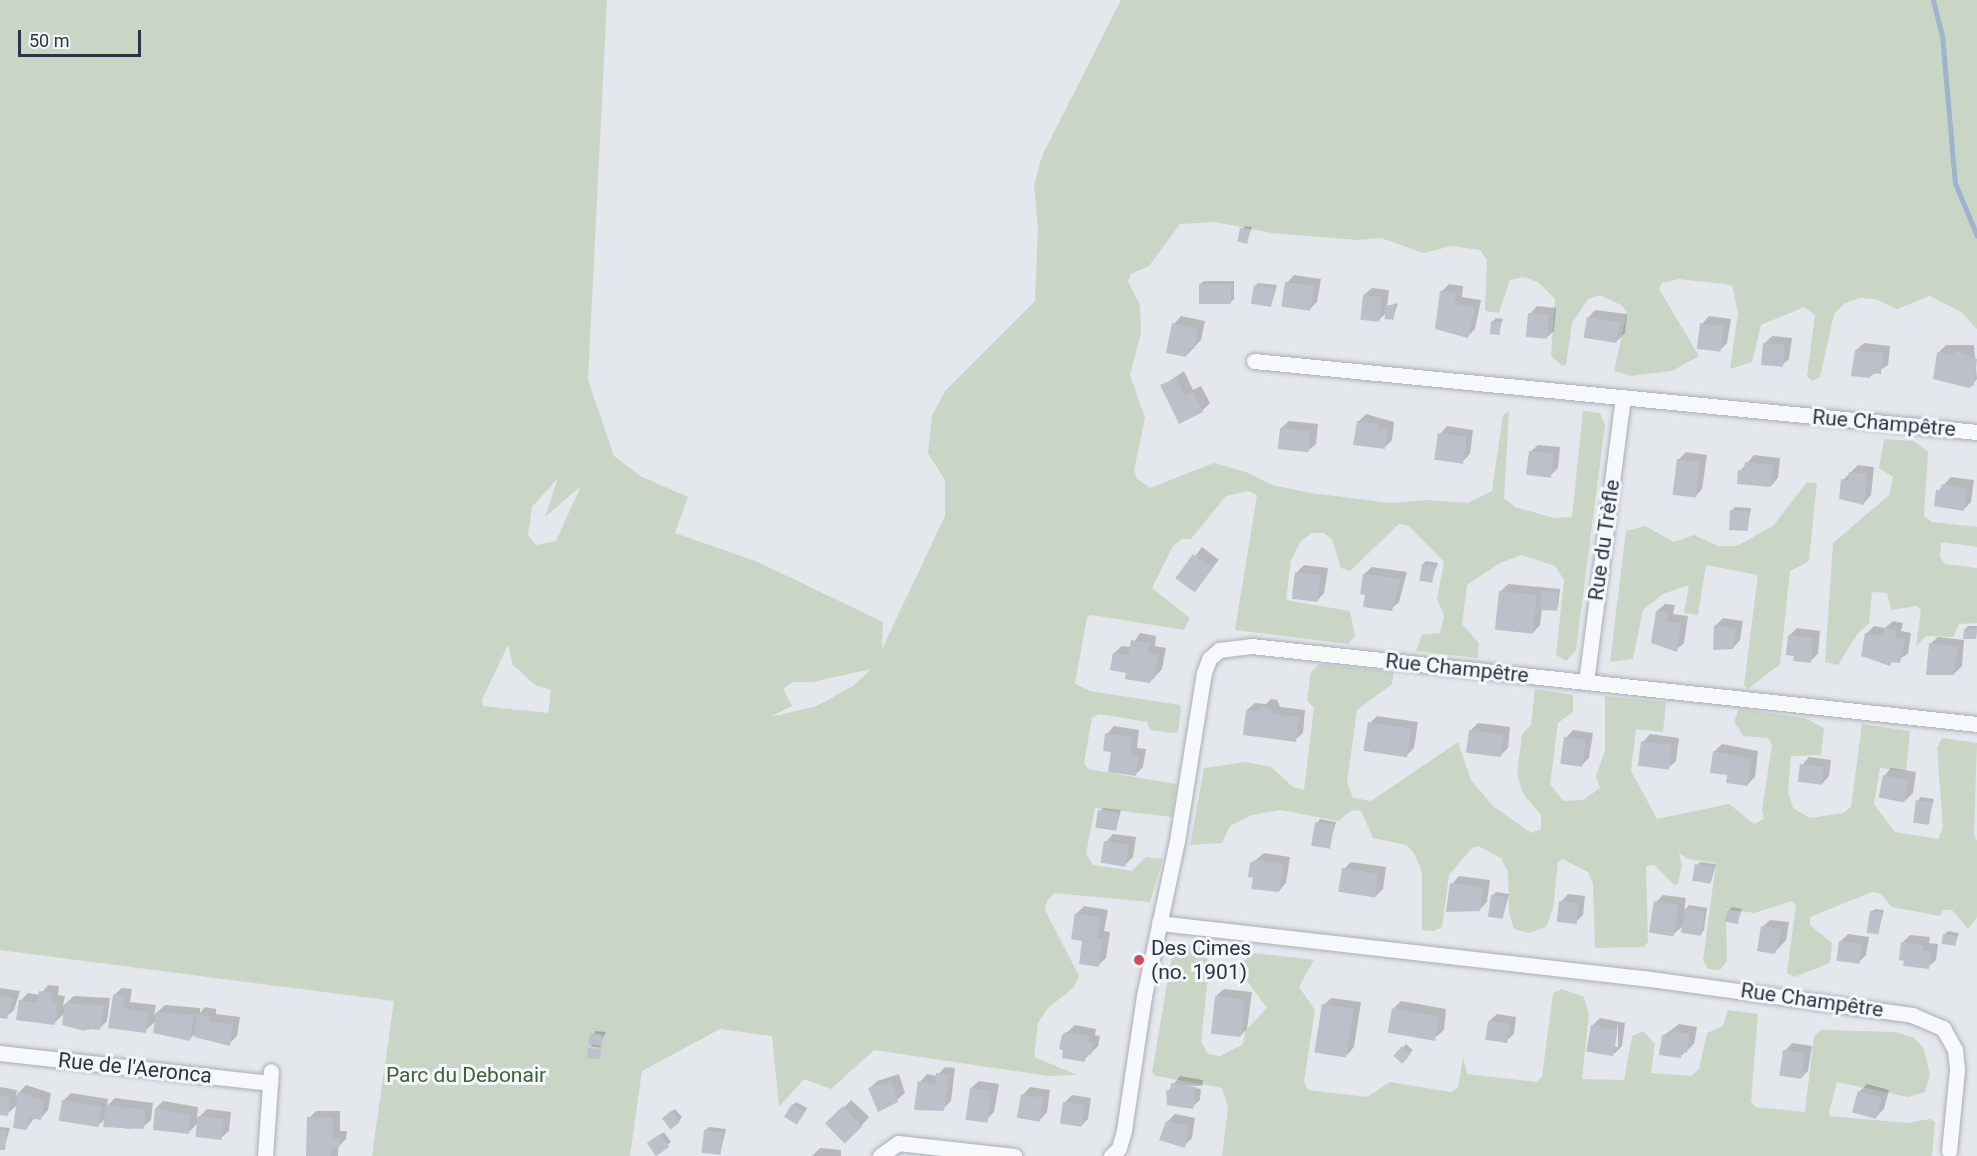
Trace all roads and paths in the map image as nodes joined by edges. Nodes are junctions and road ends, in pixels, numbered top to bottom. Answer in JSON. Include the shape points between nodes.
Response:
{"nodes":[{"id":1,"x":1254,"y":361,"type":"dead end"},
{"id":2,"x":1623,"y":398,"type":"junction"},
{"id":3,"x":1977,"y":432,"type":"edge"},
{"id":4,"x":1586,"y":682,"type":"junction"},
{"id":5,"x":1977,"y":724,"type":"edge"},
{"id":6,"x":1159,"y":923,"type":"junction"},
{"id":7,"x":0,"y":1053,"type":"edge"},
{"id":8,"x":1949,"y":1152,"type":"dead end"},
{"id":9,"x":265,"y":1156,"type":"edge"},
{"id":10,"x":880,"y":1156,"type":"edge"},
{"id":11,"x":1014,"y":1156,"type":"edge"},
{"id":12,"x":1111,"y":1156,"type":"edge"}],
"edges":[{"from":1,"to":2,"type":"street","name":"Rue Champêtre"},
{"from":2,"to":3,"type":"street","name":"Rue Champêtre"},
{"from":2,"to":4,"type":"street","name":"Rue du Trèfle"},
{"from":4,"to":5,"type":"street","name":"Rue Champêtre"},
{"from":4,"to":6,"type":"street","name":"Rue Champêtre","via":[[1251,646],[1219,650],[1204,673],[1186,790]]},
{"from":6,"to":8,"type":"street","name":"Rue Champêtre","via":[[1665,980],[1912,1015],[1943,1028],[1955,1050],[1957,1070]]},
{"from":6,"to":12,"type":"street","name":"Rue Champêtre","via":[[1124,1130],[1119,1148]]},
{"from":7,"to":9,"type":"street","name":"Rue de l'Aeronca","via":[[270,1077]]},
{"from":10,"to":11,"type":"street","via":[[898,1143]]}]}
